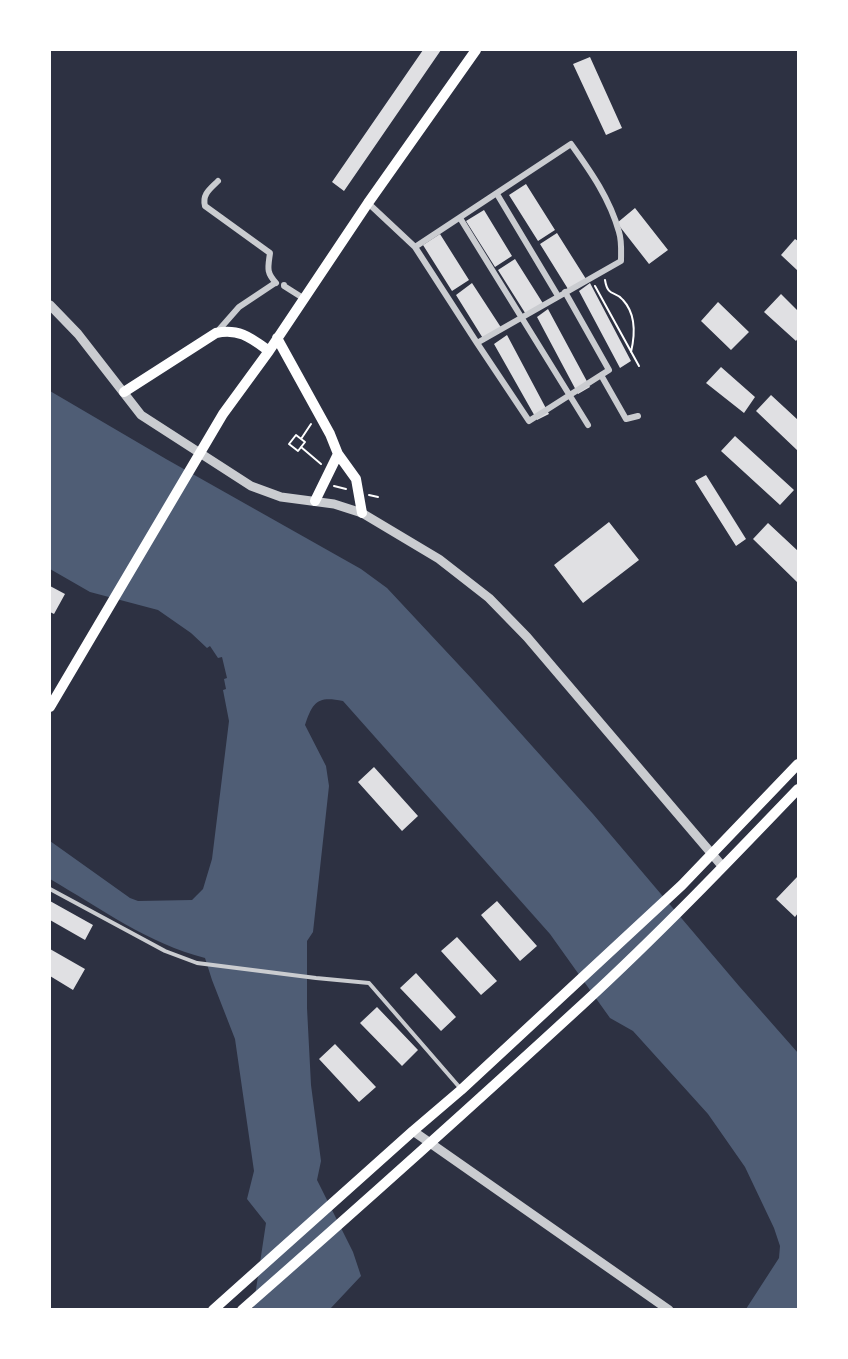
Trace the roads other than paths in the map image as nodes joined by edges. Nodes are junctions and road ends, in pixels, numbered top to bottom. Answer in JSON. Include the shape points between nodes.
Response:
{"nodes":[{"id":1,"x":476,"y":50,"type":"edge"},
{"id":2,"x":218,"y":181,"type":"dead end"},
{"id":3,"x":497,"y":194,"type":"junction"},
{"id":4,"x":368,"y":203,"type":"junction"},
{"id":5,"x":460,"y":218,"type":"junction"},
{"id":6,"x":415,"y":247,"type":"junction"},
{"id":7,"x":278,"y":283,"type":"junction"},
{"id":8,"x":565,"y":292,"type":"junction"},
{"id":9,"x":558,"y":296,"type":"junction"},
{"id":10,"x":303,"y":298,"type":"junction"},
{"id":11,"x":50,"y":305,"type":"edge"},
{"id":12,"x":521,"y":316,"type":"junction"},
{"id":13,"x":216,"y":333,"type":"junction"},
{"id":14,"x":277,"y":338,"type":"junction"},
{"id":15,"x":477,"y":343,"type":"junction"},
{"id":16,"x":269,"y":351,"type":"junction"},
{"id":17,"x":600,"y":375,"type":"junction"},
{"id":18,"x":124,"y":392,"type":"junction"},
{"id":19,"x":569,"y":394,"type":"junction"},
{"id":20,"x":638,"y":416,"type":"dead end"},
{"id":21,"x":588,"y":425,"type":"dead end"},
{"id":22,"x":338,"y":454,"type":"junction"},
{"id":23,"x":315,"y":501,"type":"junction"},
{"id":24,"x":362,"y":513,"type":"junction"},
{"id":25,"x":50,"y":707,"type":"edge"},
{"id":26,"x":798,"y":765,"type":"edge"},
{"id":27,"x":798,"y":789,"type":"edge"},
{"id":28,"x":711,"y":854,"type":"junction"},
{"id":29,"x":723,"y":867,"type":"junction"},
{"id":30,"x":50,"y":889,"type":"edge"},
{"id":31,"x":461,"y":1090,"type":"junction"},
{"id":32,"x":413,"y":1131,"type":"junction"},
{"id":33,"x":430,"y":1143,"type":"junction"},
{"id":34,"x":215,"y":1308,"type":"edge"},
{"id":35,"x":242,"y":1310,"type":"edge"},
{"id":36,"x":669,"y":1310,"type":"edge"}],
"edges":[{"from":1,"to":4,"type":"main road"},
{"from":2,"to":7,"type":"street","via":[[205,195],[205,206],[270,253],[268,272]]},
{"from":3,"to":5,"type":"street"},
{"from":3,"to":8,"type":"street","via":[[571,144],[596,179],[620,234],[621,261]]},
{"from":3,"to":9,"type":"street"},
{"from":4,"to":6,"type":"street"},
{"from":4,"to":10,"type":"main road"},
{"from":5,"to":6,"type":"street"},
{"from":5,"to":12,"type":"street"},
{"from":6,"to":15,"type":"street"},
{"from":7,"to":10,"type":"street"},
{"from":7,"to":13,"type":"street","via":[[239,307]]},
{"from":8,"to":9,"type":"street"},
{"from":8,"to":17,"type":"street","via":[[609,370]]},
{"from":9,"to":12,"type":"street"},
{"from":10,"to":14,"type":"main road"},
{"from":11,"to":18,"type":"street"},
{"from":12,"to":15,"type":"street"},
{"from":12,"to":19,"type":"street"},
{"from":13,"to":16,"type":"main road","via":[[239,333]]},
{"from":13,"to":18,"type":"main road"},
{"from":14,"to":16,"type":"main road"},
{"from":14,"to":22,"type":"main road"},
{"from":15,"to":19,"type":"street","via":[[529,421]]},
{"from":16,"to":25,"type":"main road","via":[[223,414]]},
{"from":17,"to":19,"type":"street"},
{"from":17,"to":20,"type":"street","via":[[626,419]]},
{"from":18,"to":23,"type":"street","via":[[141,416],[250,486]]},
{"from":19,"to":21,"type":"street"},
{"from":22,"to":23,"type":"main road"},
{"from":22,"to":24,"type":"main road","via":[[356,479]]},
{"from":23,"to":24,"type":"street"},
{"from":24,"to":28,"type":"street","via":[[439,559],[489,598],[527,637]]},
{"from":26,"to":28,"type":"main road"},
{"from":27,"to":29,"type":"main road"},
{"from":28,"to":29,"type":"street"},
{"from":28,"to":31,"type":"main road"},
{"from":29,"to":33,"type":"main road","via":[[584,1003]]},
{"from":30,"to":31,"type":"lane","via":[[165,951],[197,963],[369,983]]},
{"from":31,"to":32,"type":"main road"},
{"from":32,"to":33,"type":"street"},
{"from":32,"to":34,"type":"main road"},
{"from":33,"to":35,"type":"main road"},
{"from":33,"to":36,"type":"street"}]}
